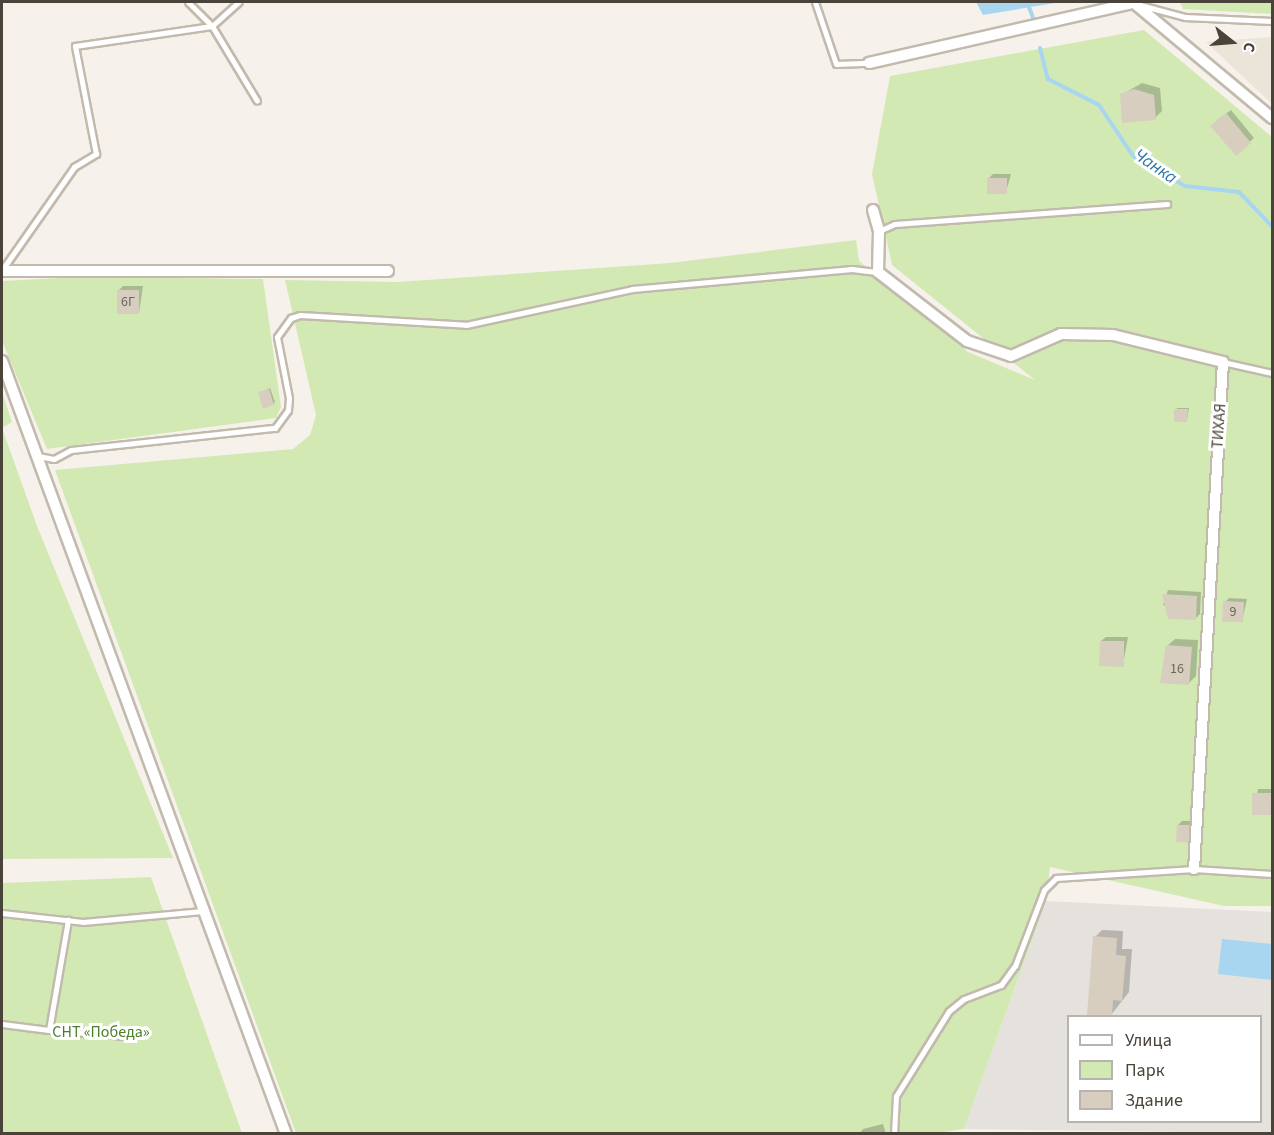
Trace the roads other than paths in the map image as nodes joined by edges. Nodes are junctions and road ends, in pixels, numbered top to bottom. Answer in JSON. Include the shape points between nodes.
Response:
{"nodes":[{"id":1,"x":188,"y":2,"type":"edge"},
{"id":2,"x":239,"y":2,"type":"edge"},
{"id":3,"x":815,"y":2,"type":"edge"},
{"id":4,"x":1137,"y":2,"type":"edge"},
{"id":5,"x":1272,"y":21,"type":"edge"},
{"id":6,"x":212,"y":27,"type":"junction"},
{"id":7,"x":870,"y":63,"type":"joint"},
{"id":8,"x":257,"y":101,"type":"dead end"},
{"id":9,"x":1272,"y":118,"type":"edge"},
{"id":10,"x":1167,"y":204,"type":"dead end"},
{"id":11,"x":873,"y":210,"type":"dead end"},
{"id":12,"x":879,"y":231,"type":"junction"},
{"id":13,"x":2,"y":271,"type":"edge"},
{"id":14,"x":388,"y":271,"type":"dead end"},
{"id":15,"x":878,"y":272,"type":"junction"},
{"id":16,"x":2,"y":362,"type":"edge"},
{"id":17,"x":1223,"y":362,"type":"junction"},
{"id":18,"x":1272,"y":373,"type":"edge"},
{"id":19,"x":36,"y":455,"type":"junction"},
{"id":20,"x":1194,"y":869,"type":"junction"},
{"id":21,"x":1272,"y":874,"type":"edge"},
{"id":22,"x":202,"y":911,"type":"junction"},
{"id":23,"x":2,"y":913,"type":"edge"},
{"id":24,"x":68,"y":920,"type":"junction"},
{"id":25,"x":2,"y":1024,"type":"edge"},
{"id":26,"x":49,"y":1030,"type":"junction"},
{"id":27,"x":126,"y":1036,"type":"dead end"},
{"id":28,"x":286,"y":1134,"type":"edge"},
{"id":29,"x":894,"y":1134,"type":"edge"}],
"edges":[{"from":1,"to":6,"type":"lane"},
{"from":2,"to":6,"type":"lane"},
{"from":3,"to":7,"type":"lane","via":[[836,64]]},
{"from":4,"to":5,"type":"lane","via":[[1185,17]]},
{"from":4,"to":7,"type":"street"},
{"from":4,"to":9,"type":"street"},
{"from":6,"to":8,"type":"lane"},
{"from":6,"to":13,"type":"lane","via":[[75,46],[96,154],[74,167]]},
{"from":10,"to":12,"type":"lane","via":[[895,224]]},
{"from":11,"to":12,"type":"street"},
{"from":12,"to":15,"type":"street"},
{"from":13,"to":14,"type":"street"},
{"from":15,"to":17,"type":"street","via":[[967,341],[1011,356],[1061,334],[1113,335]]},
{"from":15,"to":19,"type":"lane","via":[[852,269],[632,289],[466,325],[300,315],[291,318],[277,337],[289,398],[288,410],[275,428],[71,450],[54,459]]},
{"from":16,"to":19,"type":"street"},
{"from":17,"to":18,"type":"lane"},
{"from":17,"to":20,"type":"street","name":"ТИХАЯ"},
{"from":19,"to":22,"type":"street"},
{"from":20,"to":21,"type":"lane"},
{"from":20,"to":29,"type":"lane","via":[[1056,878],[1044,890],[1015,966],[1001,985],[964,999],[949,1011],[896,1096]]},
{"from":22,"to":24,"type":"lane"},
{"from":22,"to":28,"type":"street"},
{"from":23,"to":24,"type":"lane"},
{"from":24,"to":26,"type":"lane"},
{"from":25,"to":26,"type":"lane"},
{"from":26,"to":27,"type":"lane"}]}
